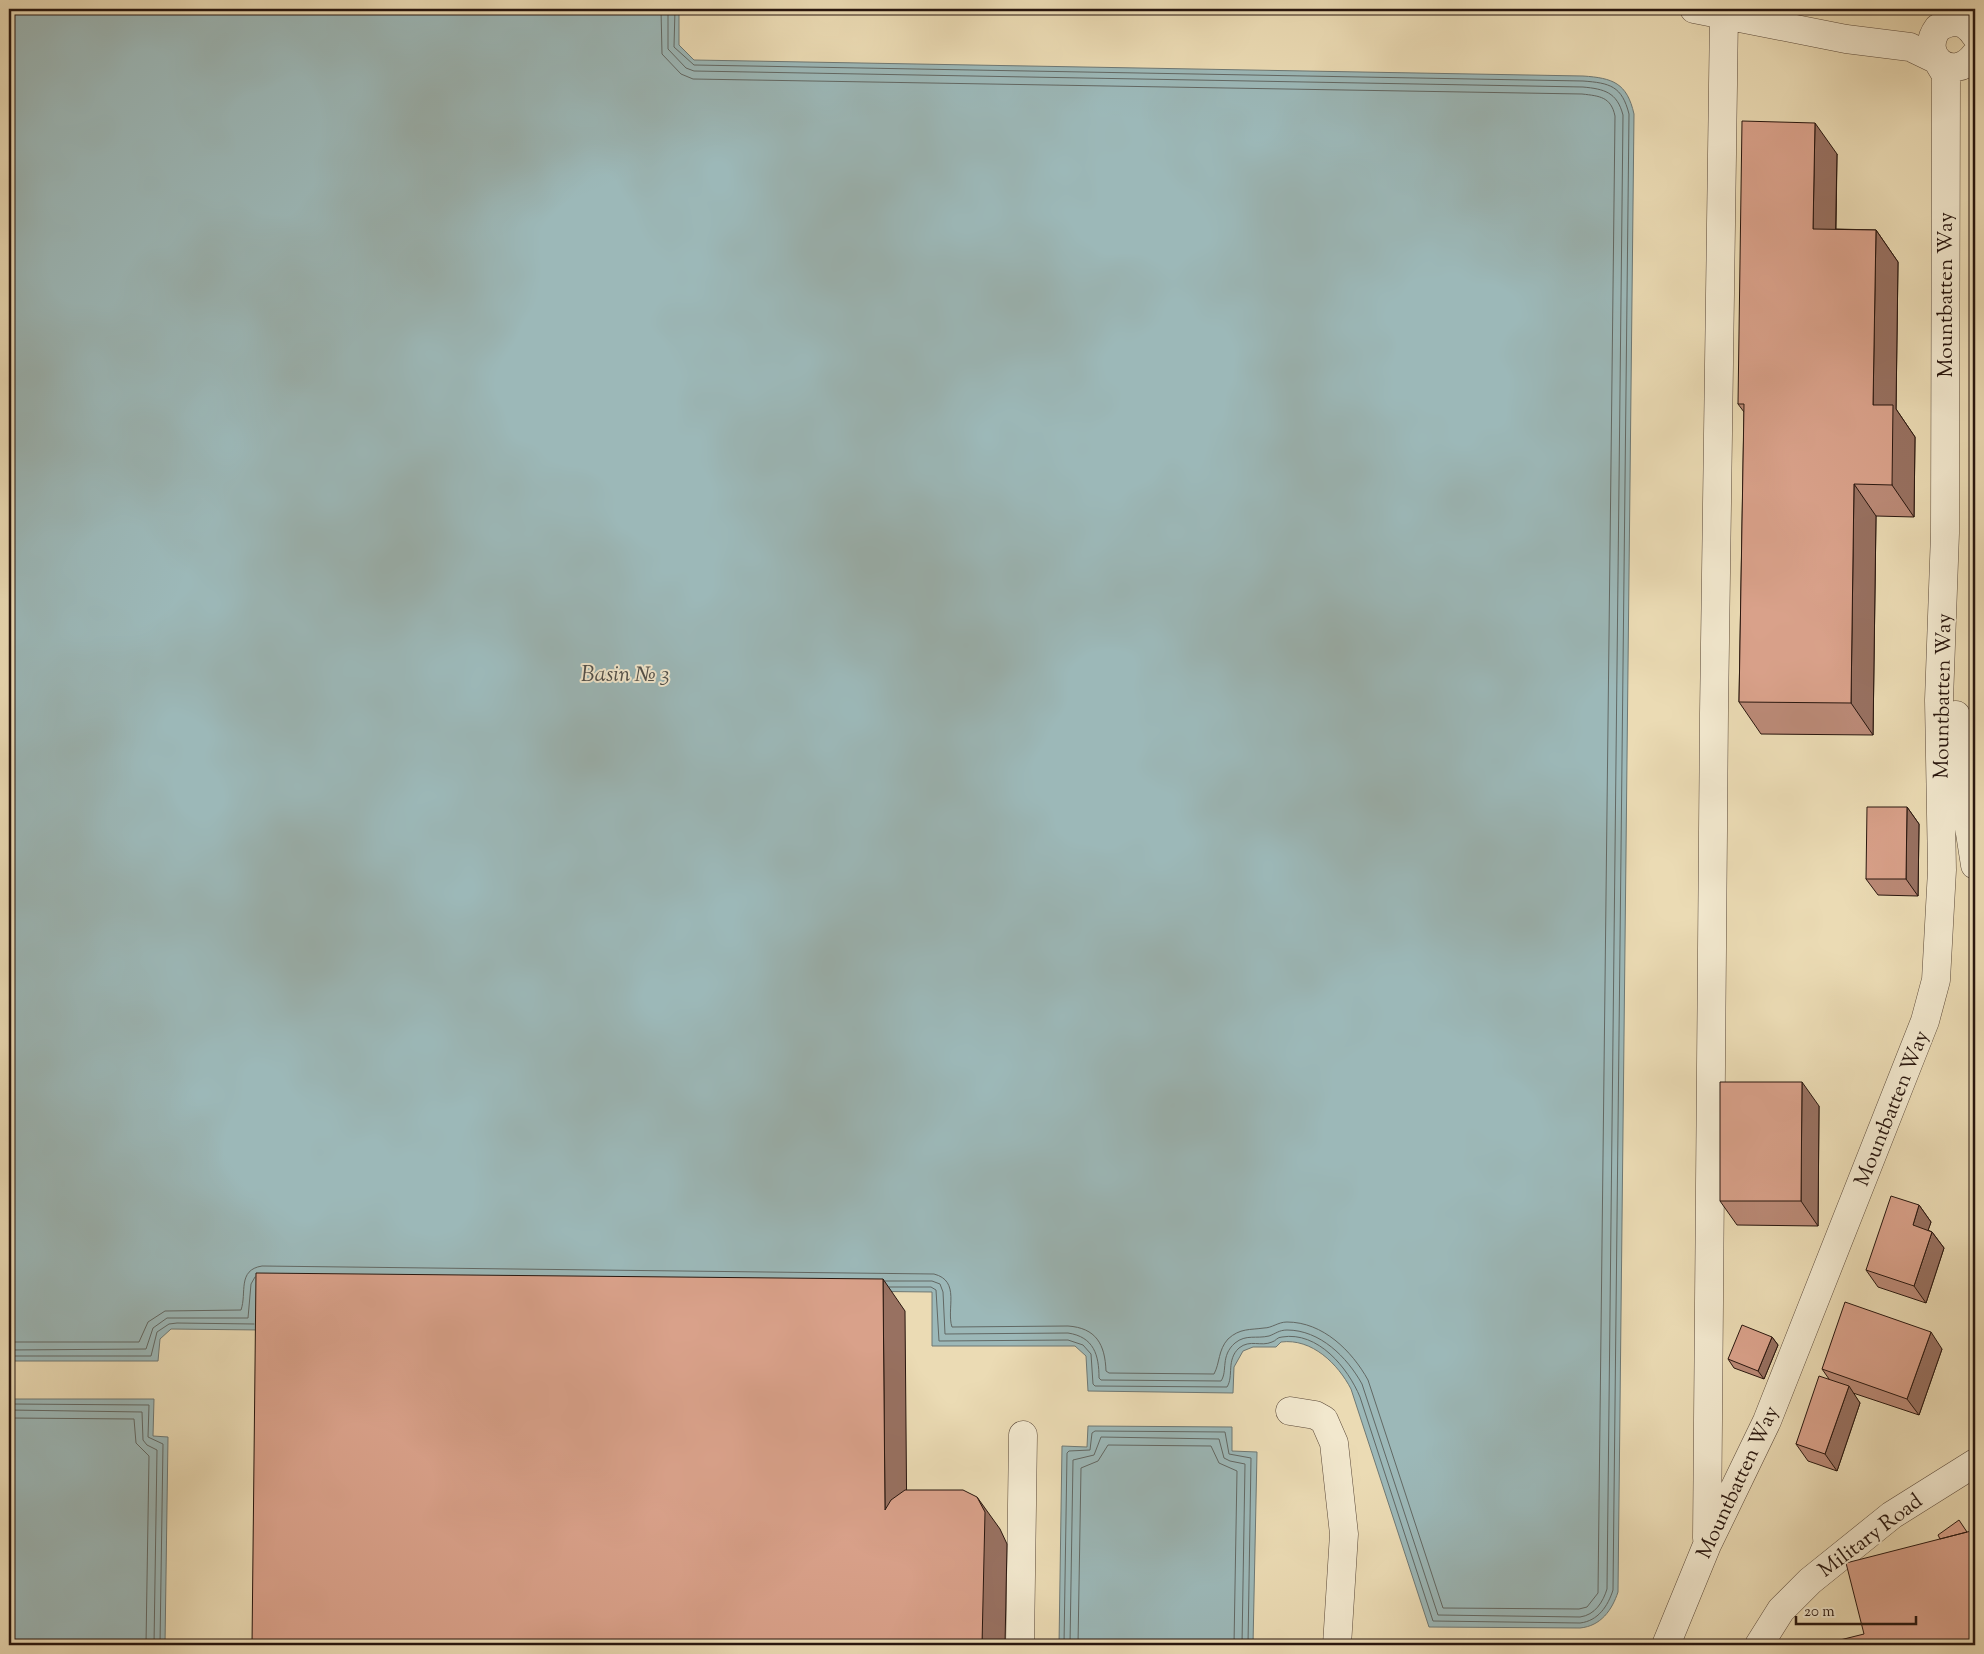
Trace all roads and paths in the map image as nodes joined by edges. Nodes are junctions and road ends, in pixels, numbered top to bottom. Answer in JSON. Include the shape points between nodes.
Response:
{"nodes":[{"id":1,"x":1694,"y":9,"type":"edge"},
{"id":2,"x":1724,"y":15,"type":"junction"},
{"id":3,"x":1961,"y":35,"type":"edge"},
{"id":4,"x":1876,"y":42,"type":"junction"},
{"id":5,"x":1937,"y":60,"type":"junction"},
{"id":6,"x":1948,"y":108,"type":"junction"},
{"id":7,"x":1945,"y":534,"type":"junction"},
{"id":8,"x":1975,"y":865,"type":"edge"},
{"id":9,"x":1290,"y":1411,"type":"dead end"},
{"id":10,"x":1023,"y":1435,"type":"dead end"},
{"id":11,"x":1975,"y":1463,"type":"edge"},
{"id":12,"x":1707,"y":1545,"type":"junction"},
{"id":13,"x":1020,"y":1645,"type":"edge"},
{"id":14,"x":1336,"y":1645,"type":"edge"},
{"id":15,"x":1666,"y":1645,"type":"edge"},
{"id":16,"x":1759,"y":1645,"type":"edge"}],
"edges":[{"from":1,"to":2,"type":"lane"},
{"from":2,"to":4,"type":"lane"},
{"from":2,"to":12,"type":"lane"},
{"from":3,"to":4,"type":"lane","via":[[1916,43]]},
{"from":3,"to":5,"type":"lane","name":"Mountbatten Way","via":[[1931,48]]},
{"from":3,"to":6,"type":"lane"},
{"from":4,"to":5,"type":"lane","via":[[1910,48]]},
{"from":5,"to":6,"type":"lane","name":"Mountbatten Way","via":[[1947,78]]},
{"from":6,"to":7,"type":"lane","name":"Mountbatten Way"},
{"from":7,"to":8,"type":"lane","name":"Mountbatten Way","via":[[1955,707]]},
{"from":7,"to":12,"type":"lane","name":"Mountbatten Way","via":[[1939,700],[1941,878],[1939,947],[1932,1000],[1767,1421]]},
{"from":9,"to":14,"type":"lane","via":[[1315,1415],[1324,1420],[1334,1443],[1344,1534]]},
{"from":10,"to":13,"type":"lane"},
{"from":11,"to":16,"type":"lane","name":"Military Road","via":[[1892,1515],[1810,1581],[1781,1610]]},
{"from":12,"to":15,"type":"lane","name":"Mountbatten Way"}]}
